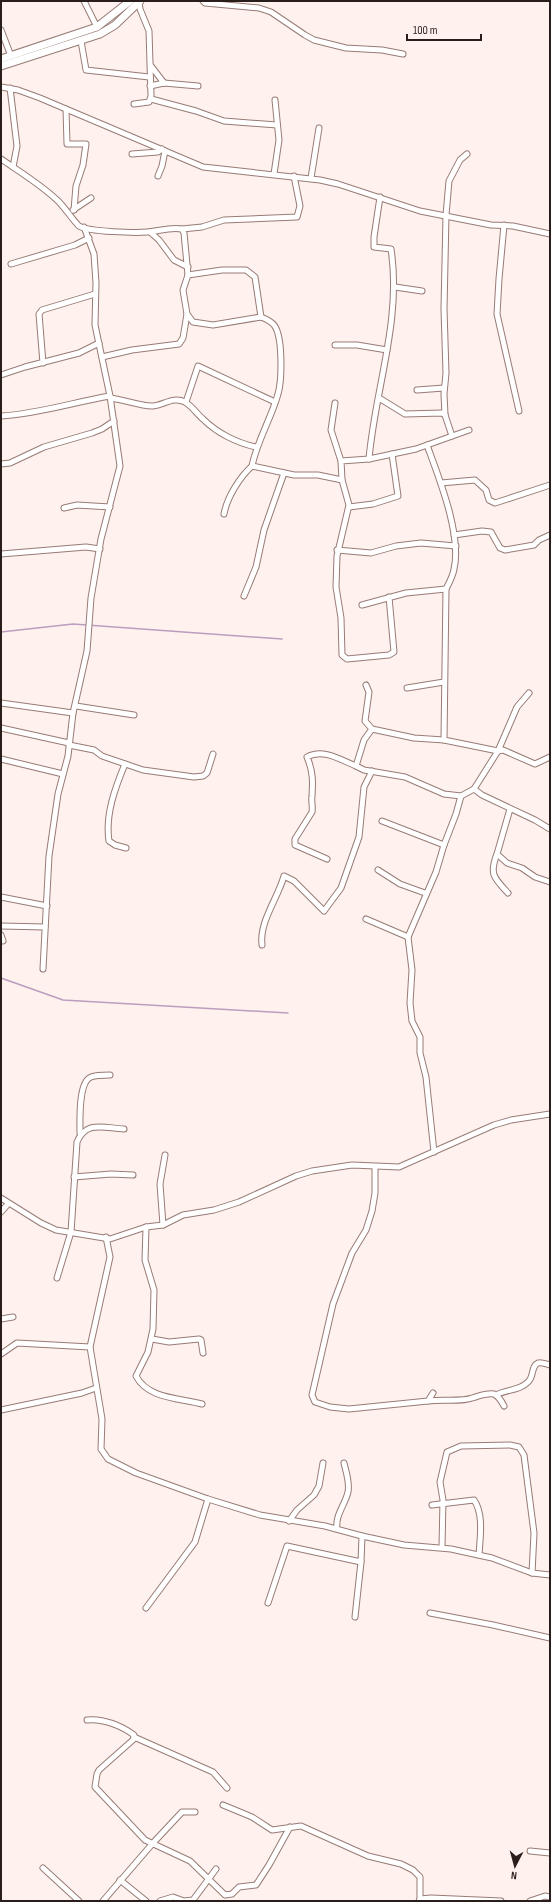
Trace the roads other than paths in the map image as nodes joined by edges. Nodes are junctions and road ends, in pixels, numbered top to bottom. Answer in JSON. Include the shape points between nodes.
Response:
{"nodes":[{"id":1,"x":84,"y":1,"type":"edge"},
{"id":2,"x":130,"y":1,"type":"edge"},
{"id":3,"x":203,"y":1,"type":"edge"},
{"id":4,"x":139,"y":2,"type":"edge"},
{"id":5,"x":97,"y":27,"type":"junction"},
{"id":6,"x":1,"y":30,"type":"edge"},
{"id":7,"x":81,"y":41,"type":"junction"},
{"id":8,"x":403,"y":54,"type":"dead end"},
{"id":9,"x":11,"y":56,"type":"junction"},
{"id":10,"x":1,"y":59,"type":"edge"},
{"id":11,"x":1,"y":66,"type":"edge"},
{"id":12,"x":151,"y":66,"type":"junction"},
{"id":13,"x":149,"y":77,"type":"junction"},
{"id":14,"x":164,"y":83,"type":"junction"},
{"id":15,"x":150,"y":86,"type":"junction"},
{"id":16,"x":198,"y":86,"type":"dead end"},
{"id":17,"x":1,"y":87,"type":"edge"},
{"id":18,"x":10,"y":88,"type":"junction"},
{"id":19,"x":151,"y":100,"type":"junction"},
{"id":20,"x":275,"y":100,"type":"dead end"},
{"id":21,"x":134,"y":104,"type":"dead end"},
{"id":22,"x":66,"y":109,"type":"junction"},
{"id":23,"x":277,"y":125,"type":"junction"},
{"id":24,"x":319,"y":128,"type":"dead end"},
{"id":25,"x":163,"y":150,"type":"junction"},
{"id":26,"x":132,"y":154,"type":"dead end"},
{"id":27,"x":467,"y":154,"type":"dead end"},
{"id":28,"x":1,"y":159,"type":"edge"},
{"id":29,"x":13,"y":167,"type":"junction"},
{"id":30,"x":274,"y":174,"type":"junction"},
{"id":31,"x":158,"y":176,"type":"dead end"},
{"id":32,"x":294,"y":176,"type":"junction"},
{"id":33,"x":311,"y":178,"type":"junction"},
{"id":34,"x":91,"y":198,"type":"dead end"},
{"id":35,"x":380,"y":198,"type":"junction"},
{"id":36,"x":72,"y":212,"type":"junction"},
{"id":37,"x":446,"y":215,"type":"junction"},
{"id":38,"x":504,"y":225,"type":"junction"},
{"id":39,"x":86,"y":228,"type":"junction"},
{"id":40,"x":182,"y":229,"type":"junction"},
{"id":41,"x":150,"y":232,"type":"junction"},
{"id":42,"x":550,"y":234,"type":"edge"},
{"id":43,"x":89,"y":237,"type":"junction"},
{"id":44,"x":11,"y":264,"type":"dead end"},
{"id":45,"x":188,"y":267,"type":"junction"},
{"id":46,"x":188,"y":275,"type":"junction"},
{"id":47,"x":395,"y":287,"type":"junction"},
{"id":48,"x":422,"y":291,"type":"dead end"},
{"id":49,"x":95,"y":294,"type":"junction"},
{"id":50,"x":187,"y":314,"type":"junction"},
{"id":51,"x":261,"y":318,"type":"junction"},
{"id":52,"x":99,"y":343,"type":"junction"},
{"id":53,"x":335,"y":345,"type":"dead end"},
{"id":54,"x":387,"y":350,"type":"junction"},
{"id":55,"x":102,"y":357,"type":"junction"},
{"id":56,"x":43,"y":363,"type":"junction"},
{"id":57,"x":1,"y":375,"type":"edge"},
{"id":58,"x":444,"y":388,"type":"junction"},
{"id":59,"x":417,"y":390,"type":"dead end"},
{"id":60,"x":110,"y":397,"type":"junction"},
{"id":61,"x":379,"y":398,"type":"junction"},
{"id":62,"x":186,"y":402,"type":"junction"},
{"id":63,"x":275,"y":402,"type":"junction"},
{"id":64,"x":336,"y":403,"type":"dead end"},
{"id":65,"x":519,"y":411,"type":"dead end"},
{"id":66,"x":1,"y":416,"type":"edge"},
{"id":67,"x":445,"y":416,"type":"junction"},
{"id":68,"x":114,"y":421,"type":"junction"},
{"id":69,"x":469,"y":430,"type":"dead end"},
{"id":70,"x":452,"y":436,"type":"junction"},
{"id":71,"x":427,"y":445,"type":"junction"},
{"id":72,"x":256,"y":447,"type":"junction"},
{"id":73,"x":392,"y":454,"type":"junction"},
{"id":74,"x":369,"y":459,"type":"junction"},
{"id":75,"x":341,"y":462,"type":"junction"},
{"id":76,"x":1,"y":464,"type":"edge"},
{"id":77,"x":252,"y":466,"type":"junction"},
{"id":78,"x":284,"y":473,"type":"junction"},
{"id":79,"x":342,"y":480,"type":"junction"},
{"id":80,"x":441,"y":482,"type":"junction"},
{"id":81,"x":550,"y":485,"type":"edge"},
{"id":82,"x":110,"y":507,"type":"junction"},
{"id":83,"x":349,"y":507,"type":"junction"},
{"id":84,"x":64,"y":508,"type":"dead end"},
{"id":85,"x":224,"y":514,"type":"dead end"},
{"id":86,"x":454,"y":535,"type":"junction"},
{"id":87,"x":550,"y":535,"type":"edge"},
{"id":88,"x":456,"y":546,"type":"junction"},
{"id":89,"x":100,"y":549,"type":"junction"},
{"id":90,"x":337,"y":550,"type":"junction"},
{"id":91,"x":1,"y":554,"type":"edge"},
{"id":92,"x":446,"y":589,"type":"junction"},
{"id":93,"x":244,"y":596,"type":"dead end"},
{"id":94,"x":389,"y":597,"type":"junction"},
{"id":95,"x":362,"y":605,"type":"dead end"},
{"id":96,"x":444,"y":682,"type":"junction"},
{"id":97,"x":366,"y":685,"type":"dead end"},
{"id":98,"x":407,"y":688,"type":"dead end"},
{"id":99,"x":529,"y":693,"type":"dead end"},
{"id":100,"x":1,"y":703,"type":"edge"},
{"id":101,"x":76,"y":706,"type":"junction"},
{"id":102,"x":73,"y":713,"type":"junction"},
{"id":103,"x":134,"y":714,"type":"dead end"},
{"id":104,"x":1,"y":728,"type":"edge"},
{"id":105,"x":372,"y":729,"type":"junction"},
{"id":106,"x":444,"y":740,"type":"junction"},
{"id":107,"x":69,"y":744,"type":"junction"},
{"id":108,"x":498,"y":751,"type":"junction"},
{"id":109,"x":213,"y":754,"type":"dead end"},
{"id":110,"x":550,"y":757,"type":"edge"},
{"id":111,"x":1,"y":759,"type":"edge"},
{"id":112,"x":125,"y":764,"type":"junction"},
{"id":113,"x":356,"y":766,"type":"junction"},
{"id":114,"x":372,"y":771,"type":"junction"},
{"id":115,"x":63,"y":774,"type":"junction"},
{"id":116,"x":474,"y":789,"type":"junction"},
{"id":117,"x":461,"y":796,"type":"junction"},
{"id":118,"x":510,"y":808,"type":"junction"},
{"id":119,"x":382,"y":821,"type":"dead end"},
{"id":120,"x":550,"y":829,"type":"edge"},
{"id":121,"x":444,"y":845,"type":"junction"},
{"id":122,"x":126,"y":848,"type":"dead end"},
{"id":123,"x":497,"y":854,"type":"junction"},
{"id":124,"x":327,"y":859,"type":"dead end"},
{"id":125,"x":378,"y":870,"type":"dead end"},
{"id":126,"x":550,"y":882,"type":"edge"},
{"id":127,"x":425,"y":893,"type":"junction"},
{"id":128,"x":508,"y":893,"type":"dead end"},
{"id":129,"x":1,"y":897,"type":"edge"},
{"id":130,"x":47,"y":906,"type":"junction"},
{"id":131,"x":366,"y":920,"type":"dead end"},
{"id":132,"x":1,"y":926,"type":"edge"},
{"id":133,"x":45,"y":927,"type":"junction"},
{"id":134,"x":1,"y":935,"type":"edge"},
{"id":135,"x":408,"y":937,"type":"junction"},
{"id":136,"x":3,"y":941,"type":"dead end"},
{"id":137,"x":262,"y":945,"type":"dead end"},
{"id":138,"x":43,"y":969,"type":"dead end"},
{"id":139,"x":110,"y":1075,"type":"dead end"},
{"id":140,"x":550,"y":1114,"type":"edge"},
{"id":141,"x":124,"y":1129,"type":"dead end"},
{"id":142,"x":80,"y":1133,"type":"junction"},
{"id":143,"x":434,"y":1152,"type":"junction"},
{"id":144,"x":165,"y":1155,"type":"dead end"},
{"id":145,"x":375,"y":1167,"type":"junction"},
{"id":146,"x":133,"y":1175,"type":"dead end"},
{"id":147,"x":74,"y":1177,"type":"junction"},
{"id":148,"x":1,"y":1198,"type":"edge"},
{"id":149,"x":8,"y":1204,"type":"junction"},
{"id":150,"x":1,"y":1212,"type":"edge"},
{"id":151,"x":163,"y":1225,"type":"junction"},
{"id":152,"x":146,"y":1227,"type":"junction"},
{"id":153,"x":71,"y":1232,"type":"junction"},
{"id":154,"x":106,"y":1237,"type":"junction"},
{"id":155,"x":56,"y":1278,"type":"dead end"},
{"id":156,"x":13,"y":1317,"type":"dead end"},
{"id":157,"x":1,"y":1319,"type":"edge"},
{"id":158,"x":152,"y":1339,"type":"junction"},
{"id":159,"x":90,"y":1347,"type":"junction"},
{"id":160,"x":203,"y":1353,"type":"dead end"},
{"id":161,"x":1,"y":1354,"type":"edge"},
{"id":162,"x":550,"y":1365,"type":"edge"},
{"id":163,"x":96,"y":1388,"type":"junction"},
{"id":164,"x":433,"y":1393,"type":"dead end"},
{"id":165,"x":496,"y":1395,"type":"junction"},
{"id":166,"x":428,"y":1401,"type":"junction"},
{"id":167,"x":202,"y":1404,"type":"dead end"},
{"id":168,"x":504,"y":1406,"type":"dead end"},
{"id":169,"x":1,"y":1410,"type":"edge"},
{"id":170,"x":323,"y":1463,"type":"dead end"},
{"id":171,"x":344,"y":1463,"type":"dead end"},
{"id":172,"x":208,"y":1499,"type":"junction"},
{"id":173,"x":432,"y":1505,"type":"dead end"},
{"id":174,"x":443,"y":1505,"type":"junction"},
{"id":175,"x":289,"y":1521,"type":"junction"},
{"id":176,"x":337,"y":1529,"type":"junction"},
{"id":177,"x":362,"y":1536,"type":"junction"},
{"id":178,"x":442,"y":1547,"type":"junction"},
{"id":179,"x":479,"y":1555,"type":"junction"},
{"id":180,"x":361,"y":1562,"type":"junction"},
{"id":181,"x":532,"y":1573,"type":"junction"},
{"id":182,"x":550,"y":1575,"type":"edge"},
{"id":183,"x":268,"y":1603,"type":"dead end"},
{"id":184,"x":146,"y":1608,"type":"dead end"},
{"id":185,"x":430,"y":1613,"type":"dead end"},
{"id":186,"x":355,"y":1617,"type":"dead end"},
{"id":187,"x":550,"y":1638,"type":"edge"},
{"id":188,"x":87,"y":1720,"type":"dead end"},
{"id":189,"x":134,"y":1737,"type":"junction"},
{"id":190,"x":227,"y":1788,"type":"dead end"},
{"id":191,"x":223,"y":1806,"type":"dead end"},
{"id":192,"x":194,"y":1812,"type":"dead end"},
{"id":193,"x":290,"y":1827,"type":"junction"},
{"id":194,"x":153,"y":1843,"type":"junction"},
{"id":195,"x":530,"y":1851,"type":"dead end"},
{"id":196,"x":550,"y":1853,"type":"edge"},
{"id":197,"x":43,"y":1868,"type":"dead end"},
{"id":198,"x":216,"y":1869,"type":"dead end"},
{"id":199,"x":208,"y":1878,"type":"junction"},
{"id":200,"x":120,"y":1880,"type":"junction"},
{"id":201,"x":550,"y":1897,"type":"edge"},
{"id":202,"x":419,"y":1900,"type":"edge"},
{"id":203,"x":79,"y":1901,"type":"edge"},
{"id":204,"x":104,"y":1901,"type":"edge"},
{"id":205,"x":146,"y":1901,"type":"edge"},
{"id":206,"x":160,"y":1901,"type":"edge"},
{"id":207,"x":466,"y":1901,"type":"edge"},
{"id":208,"x":501,"y":1901,"type":"edge"},
{"id":209,"x":530,"y":1901,"type":"edge"}],
"edges":[{"from":1,"to":5,"type":"street"},
{"from":2,"to":5,"type":"main road"},
{"from":3,"to":8,"type":"street","via":[[259,8],[271,12],[314,40],[346,48]]},
{"from":4,"to":7,"type":"main road","via":[[115,25]]},
{"from":4,"to":12,"type":"street","via":[[149,31]]},
{"from":5,"to":9,"type":"main road"},
{"from":6,"to":9,"type":"street"},
{"from":7,"to":11,"type":"main road"},
{"from":7,"to":13,"type":"street","via":[[86,70]]},
{"from":9,"to":10,"type":"main road"},
{"from":12,"to":13,"type":"street"},
{"from":12,"to":14,"type":"street"},
{"from":13,"to":15,"type":"street"},
{"from":14,"to":15,"type":"street"},
{"from":14,"to":16,"type":"street"},
{"from":15,"to":19,"type":"street"},
{"from":17,"to":18,"type":"street"},
{"from":18,"to":22,"type":"street"},
{"from":18,"to":29,"type":"street","via":[[17,146]]},
{"from":19,"to":21,"type":"street"},
{"from":19,"to":23,"type":"street","via":[[224,121]]},
{"from":20,"to":23,"type":"street"},
{"from":22,"to":25,"type":"street"},
{"from":22,"to":36,"type":"street","via":[[67,144],[86,144]]},
{"from":23,"to":30,"type":"street","via":[[279,140]]},
{"from":24,"to":33,"type":"street"},
{"from":25,"to":26,"type":"street"},
{"from":25,"to":30,"type":"street","via":[[203,167]]},
{"from":25,"to":31,"type":"street","via":[[162,166]]},
{"from":27,"to":37,"type":"street","via":[[460,160],[449,182]]},
{"from":28,"to":29,"type":"street"},
{"from":29,"to":36,"type":"street"},
{"from":30,"to":32,"type":"street"},
{"from":32,"to":33,"type":"street"},
{"from":32,"to":40,"type":"street","via":[[300,206],[297,217],[224,220],[202,228]]},
{"from":33,"to":35,"type":"street"},
{"from":34,"to":36,"type":"street"},
{"from":35,"to":37,"type":"street","via":[[420,211]]},
{"from":35,"to":47,"type":"street","via":[[374,247],[391,249]]},
{"from":36,"to":39,"type":"street","via":[[78,226]]},
{"from":37,"to":38,"type":"street","via":[[491,225]]},
{"from":37,"to":58,"type":"street"},
{"from":38,"to":42,"type":"street"},
{"from":38,"to":65,"type":"street","via":[[497,314]]},
{"from":39,"to":41,"type":"street"},
{"from":39,"to":43,"type":"street"},
{"from":40,"to":41,"type":"street","via":[[165,228]]},
{"from":40,"to":45,"type":"street"},
{"from":41,"to":45,"type":"street","via":[[174,260]]},
{"from":43,"to":44,"type":"street","via":[[75,245]]},
{"from":43,"to":49,"type":"street","via":[[94,254]]},
{"from":45,"to":46,"type":"street"},
{"from":46,"to":50,"type":"street","via":[[183,290]]},
{"from":46,"to":51,"type":"street","via":[[222,270],[246,270],[256,277]]},
{"from":47,"to":48,"type":"street"},
{"from":47,"to":54,"type":"street"},
{"from":49,"to":52,"type":"street","via":[[94,319]]},
{"from":49,"to":56,"type":"street","via":[[42,310],[39,314]]},
{"from":50,"to":51,"type":"street","via":[[193,322],[213,325]]},
{"from":50,"to":55,"type":"street","via":[[183,338],[179,344]]},
{"from":51,"to":63,"type":"street","via":[[275,325],[280,343],[280,386]]},
{"from":52,"to":55,"type":"street"},
{"from":52,"to":56,"type":"street","via":[[79,353]]},
{"from":53,"to":54,"type":"street"},
{"from":54,"to":61,"type":"street"},
{"from":55,"to":60,"type":"street"},
{"from":56,"to":57,"type":"street"},
{"from":58,"to":59,"type":"street"},
{"from":58,"to":67,"type":"street"},
{"from":60,"to":62,"type":"street","via":[[151,406],[171,400]]},
{"from":60,"to":66,"type":"street"},
{"from":60,"to":68,"type":"street"},
{"from":61,"to":67,"type":"street","via":[[404,414],[442,413]]},
{"from":61,"to":74,"type":"street"},
{"from":62,"to":63,"type":"street","via":[[198,366]]},
{"from":62,"to":72,"type":"street","via":[[220,433]]},
{"from":63,"to":72,"type":"street"},
{"from":64,"to":75,"type":"street","via":[[331,430]]},
{"from":67,"to":70,"type":"street"},
{"from":68,"to":76,"type":"street","via":[[92,433],[44,447],[10,463]]},
{"from":68,"to":82,"type":"street","via":[[120,466]]},
{"from":69,"to":70,"type":"street"},
{"from":70,"to":71,"type":"street"},
{"from":71,"to":73,"type":"street","via":[[416,450]]},
{"from":71,"to":80,"type":"street"},
{"from":72,"to":77,"type":"street"},
{"from":73,"to":74,"type":"street"},
{"from":73,"to":83,"type":"street","via":[[398,496],[373,504]]},
{"from":74,"to":75,"type":"street"},
{"from":75,"to":79,"type":"street"},
{"from":77,"to":78,"type":"street"},
{"from":77,"to":85,"type":"street","via":[[244,474]]},
{"from":78,"to":79,"type":"street","via":[[318,475]]},
{"from":78,"to":93,"type":"street","via":[[264,530],[256,567]]},
{"from":79,"to":83,"type":"street"},
{"from":80,"to":81,"type":"street","via":[[475,480],[486,490],[489,500],[495,503]]},
{"from":80,"to":86,"type":"street"},
{"from":82,"to":84,"type":"street","via":[[77,505]]},
{"from":82,"to":89,"type":"street"},
{"from":83,"to":90,"type":"street"},
{"from":86,"to":87,"type":"street","via":[[491,532],[500,548],[505,550],[534,545]]},
{"from":86,"to":88,"type":"street"},
{"from":88,"to":90,"type":"street","via":[[396,546],[370,553]]},
{"from":88,"to":92,"type":"street","via":[[454,570]]},
{"from":89,"to":91,"type":"street","via":[[86,547]]},
{"from":89,"to":101,"type":"street","via":[[91,598],[88,651]]},
{"from":90,"to":94,"type":"street","via":[[336,586],[341,618],[342,655],[347,658],[389,655],[394,652]]},
{"from":92,"to":94,"type":"street"},
{"from":92,"to":96,"type":"street"},
{"from":94,"to":95,"type":"street"},
{"from":96,"to":98,"type":"street"},
{"from":96,"to":106,"type":"street"},
{"from":97,"to":105,"type":"street","via":[[369,692],[365,721]]},
{"from":99,"to":108,"type":"street","via":[[517,707]]},
{"from":100,"to":102,"type":"street"},
{"from":101,"to":102,"type":"street"},
{"from":101,"to":103,"type":"street"},
{"from":102,"to":107,"type":"street"},
{"from":104,"to":107,"type":"street"},
{"from":105,"to":106,"type":"street","via":[[414,738]]},
{"from":105,"to":113,"type":"street","via":[[364,740]]},
{"from":106,"to":108,"type":"street"},
{"from":107,"to":112,"type":"street","via":[[94,750],[102,756]]},
{"from":107,"to":115,"type":"street"},
{"from":108,"to":110,"type":"street","via":[[503,750],[535,764]]},
{"from":108,"to":116,"type":"street"},
{"from":109,"to":112,"type":"street","via":[[207,773],[199,777],[150,771]]},
{"from":111,"to":115,"type":"street"},
{"from":112,"to":122,"type":"street","via":[[112,799],[107,825],[108,841]]},
{"from":113,"to":114,"type":"street"},
{"from":113,"to":124,"type":"street","via":[[319,753],[307,757],[314,780],[313,807],[294,842],[295,845]]},
{"from":114,"to":117,"type":"street","via":[[405,777],[444,794]]},
{"from":114,"to":137,"type":"street","via":[[364,787],[359,837],[341,888],[324,911],[294,881],[284,876],[265,924]]},
{"from":115,"to":130,"type":"street","via":[[49,856]]},
{"from":116,"to":117,"type":"street"},
{"from":116,"to":118,"type":"street"},
{"from":117,"to":121,"type":"street"},
{"from":118,"to":120,"type":"street"},
{"from":118,"to":123,"type":"street"},
{"from":119,"to":121,"type":"street"},
{"from":121,"to":127,"type":"street","via":[[436,872]]},
{"from":123,"to":126,"type":"street","via":[[507,863]]},
{"from":123,"to":128,"type":"street","via":[[493,866],[494,878]]},
{"from":125,"to":127,"type":"street","via":[[400,884]]},
{"from":127,"to":135,"type":"street"},
{"from":129,"to":130,"type":"street"},
{"from":130,"to":133,"type":"street"},
{"from":131,"to":135,"type":"street"},
{"from":132,"to":133,"type":"street"},
{"from":133,"to":138,"type":"street"},
{"from":134,"to":136,"type":"street"},
{"from":135,"to":143,"type":"street","via":[[412,970],[412,1021],[420,1038]]},
{"from":139,"to":142,"type":"street","via":[[92,1076],[86,1080],[80,1106]]},
{"from":140,"to":143,"type":"street","via":[[494,1125]]},
{"from":141,"to":142,"type":"street","via":[[87,1128]]},
{"from":142,"to":147,"type":"street","via":[[76,1142]]},
{"from":143,"to":145,"type":"street","via":[[399,1167]]},
{"from":144,"to":151,"type":"street","via":[[160,1184]]},
{"from":145,"to":151,"type":"street","via":[[352,1165],[312,1171],[239,1202],[214,1210],[183,1215]]},
{"from":145,"to":166,"type":"street","via":[[372,1211],[366,1230],[352,1253],[333,1304],[312,1395],[315,1402],[330,1407],[349,1408]]},
{"from":146,"to":147,"type":"street"},
{"from":147,"to":153,"type":"street"},
{"from":148,"to":149,"type":"street"},
{"from":149,"to":150,"type":"street"},
{"from":149,"to":153,"type":"street","via":[[56,1230]]},
{"from":151,"to":152,"type":"street"},
{"from":152,"to":154,"type":"street","via":[[110,1239]]},
{"from":152,"to":158,"type":"street","via":[[145,1260],[154,1295]]},
{"from":153,"to":154,"type":"street"},
{"from":153,"to":155,"type":"street"},
{"from":154,"to":159,"type":"street","via":[[110,1257]]},
{"from":156,"to":157,"type":"street"},
{"from":158,"to":160,"type":"street","via":[[169,1342],[198,1339],[201,1340]]},
{"from":158,"to":167,"type":"street","via":[[136,1376],[140,1382],[146,1388],[164,1396]]},
{"from":159,"to":161,"type":"street","via":[[17,1343]]},
{"from":159,"to":163,"type":"street"},
{"from":162,"to":165,"type":"street","via":[[540,1362],[536,1364],[529,1381],[521,1388]]},
{"from":163,"to":169,"type":"street"},
{"from":163,"to":172,"type":"street","via":[[102,1419],[101,1449],[108,1458],[136,1473]]},
{"from":164,"to":166,"type":"street"},
{"from":165,"to":166,"type":"street","via":[[485,1394],[464,1400]]},
{"from":165,"to":168,"type":"street"},
{"from":170,"to":175,"type":"street","via":[[319,1486],[314,1495]]},
{"from":171,"to":176,"type":"street","via":[[348,1492],[336,1522]]},
{"from":172,"to":175,"type":"street"},
{"from":172,"to":184,"type":"street","via":[[196,1542]]},
{"from":173,"to":174,"type":"street"},
{"from":174,"to":178,"type":"street"},
{"from":174,"to":179,"type":"street","via":[[474,1500],[478,1505]]},
{"from":174,"to":181,"type":"street","via":[[440,1482],[447,1452],[461,1446],[519,1447],[524,1456],[532,1510]]},
{"from":175,"to":176,"type":"street"},
{"from":176,"to":177,"type":"street"},
{"from":177,"to":178,"type":"street","via":[[404,1545]]},
{"from":177,"to":180,"type":"street"},
{"from":178,"to":179,"type":"street"},
{"from":179,"to":181,"type":"street"},
{"from":180,"to":183,"type":"street","via":[[287,1546]]},
{"from":180,"to":186,"type":"street"},
{"from":181,"to":182,"type":"street"},
{"from":185,"to":187,"type":"street"},
{"from":188,"to":189,"type":"street","via":[[106,1722],[128,1730]]},
{"from":189,"to":190,"type":"street","via":[[213,1772]]},
{"from":189,"to":194,"type":"street","via":[[99,1770],[95,1787],[137,1833]]},
{"from":191,"to":193,"type":"street","via":[[252,1817],[272,1830]]},
{"from":192,"to":194,"type":"street","via":[[182,1812]]},
{"from":193,"to":199,"type":"street","via":[[256,1885],[239,1886],[232,1894],[224,1895]]},
{"from":193,"to":202,"type":"street","via":[[301,1826],[368,1856],[401,1864],[413,1870],[420,1878]]},
{"from":194,"to":199,"type":"street","via":[[190,1862]]},
{"from":194,"to":200,"type":"street"},
{"from":195,"to":196,"type":"street"},
{"from":197,"to":203,"type":"street"},
{"from":198,"to":199,"type":"street"},
{"from":199,"to":206,"type":"street","via":[[193,1900],[184,1901],[172,1897]]},
{"from":200,"to":204,"type":"street"},
{"from":200,"to":205,"type":"street"},
{"from":201,"to":209,"type":"street"},
{"from":202,"to":207,"type":"street"},
{"from":207,"to":208,"type":"street"}]}
